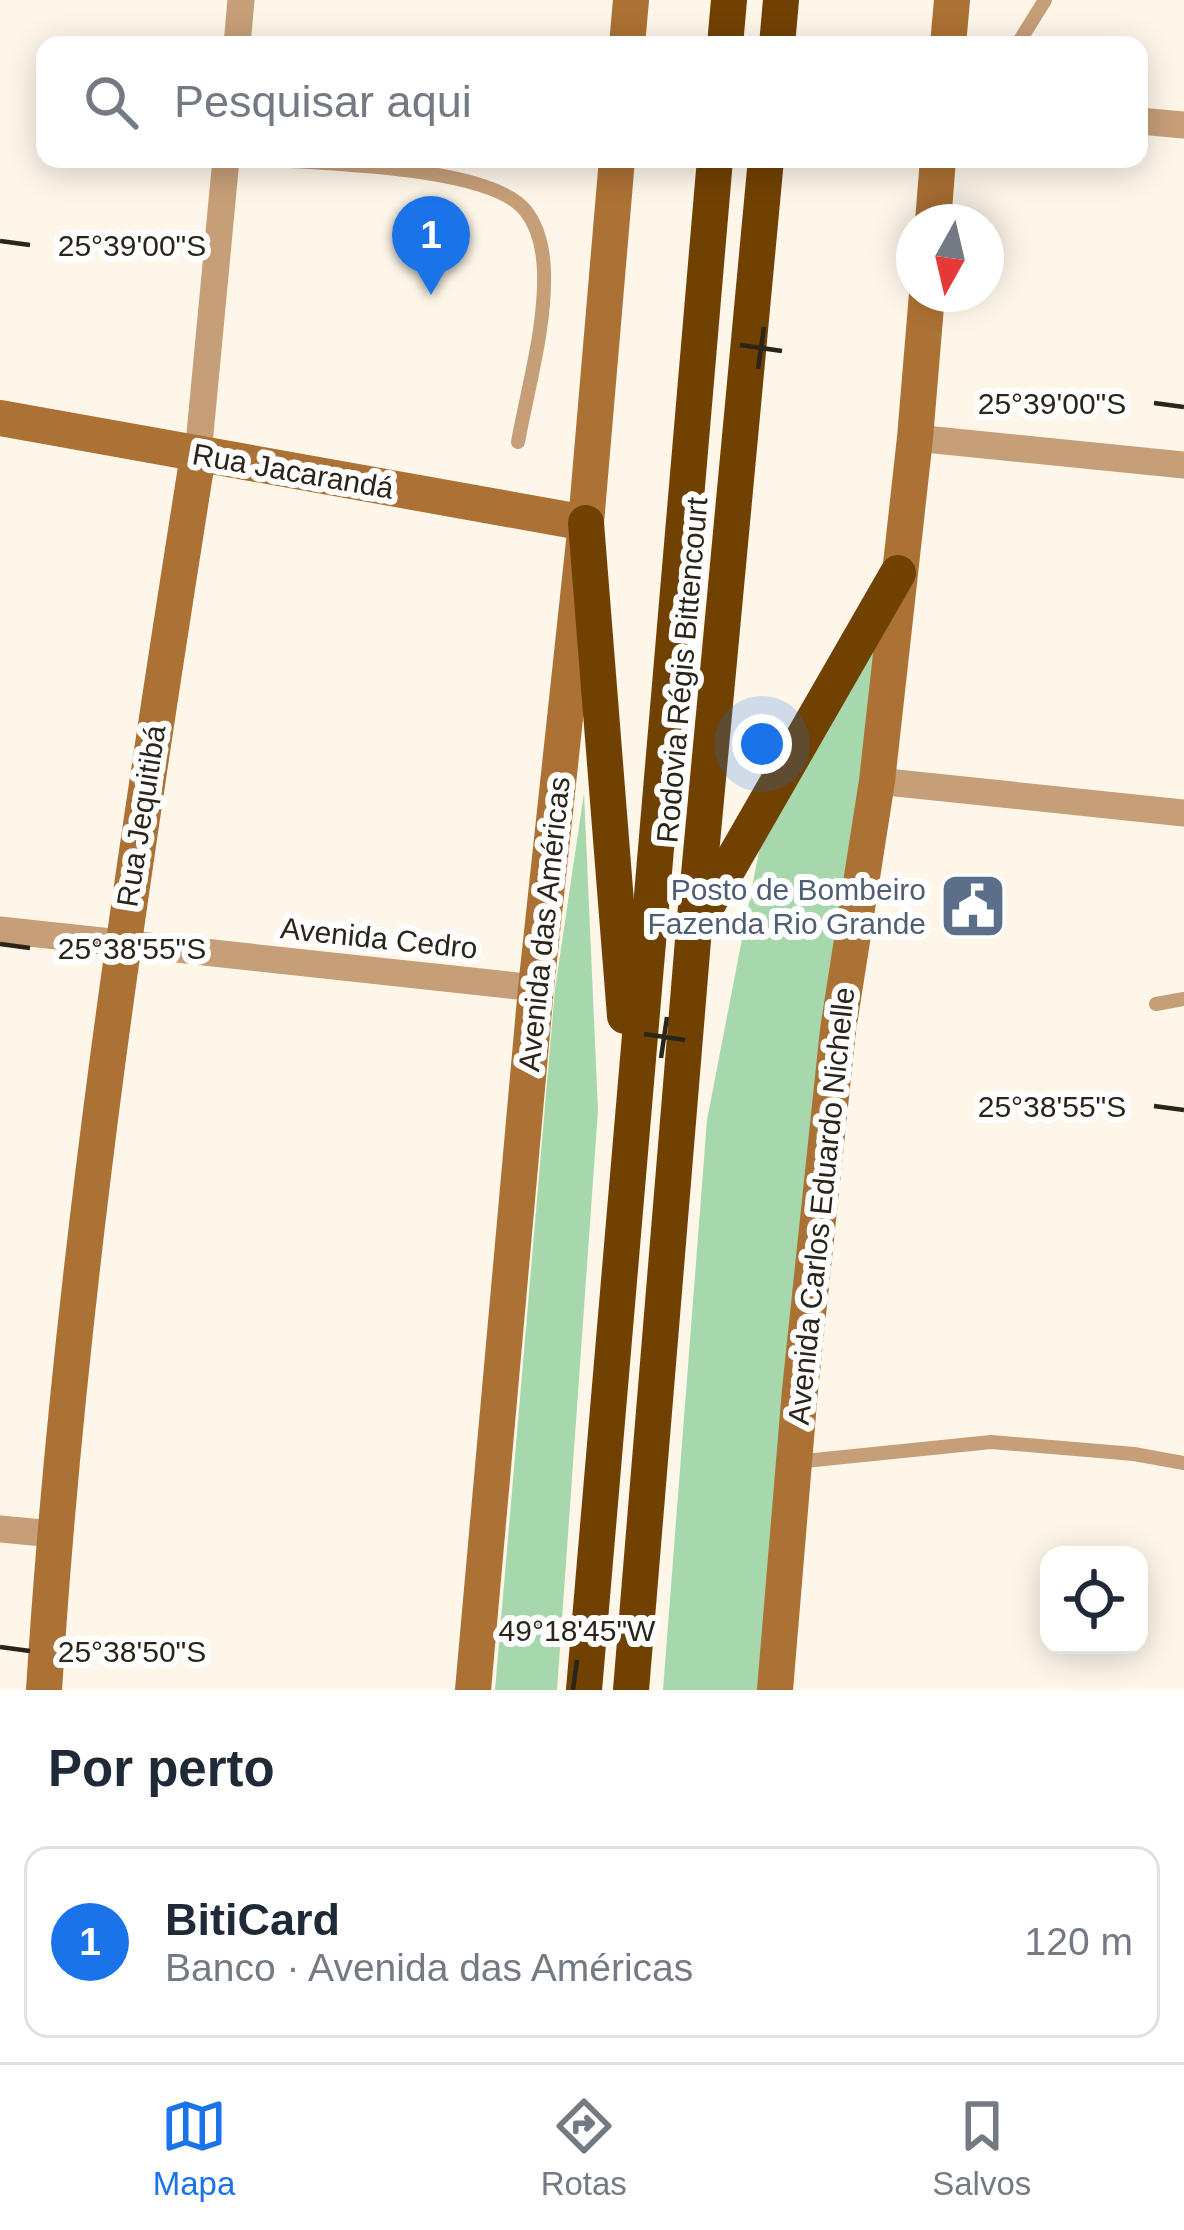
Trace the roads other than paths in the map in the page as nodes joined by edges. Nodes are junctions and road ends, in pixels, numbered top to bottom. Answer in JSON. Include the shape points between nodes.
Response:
{"nodes":[{"id":1,"x":241,"y":0,"type":"edge"},
{"id":2,"x":632,"y":0,"type":"edge"},
{"id":3,"x":729,"y":0,"type":"edge"},
{"id":4,"x":781,"y":0,"type":"edge"},
{"id":5,"x":952,"y":0,"type":"edge"},
{"id":6,"x":1045,"y":0,"type":"edge"},
{"id":7,"x":238,"y":36,"type":"edge"},
{"id":8,"x":629,"y":36,"type":"edge"},
{"id":9,"x":726,"y":36,"type":"edge"},
{"id":10,"x":778,"y":36,"type":"edge"},
{"id":11,"x":949,"y":36,"type":"edge"},
{"id":12,"x":1023,"y":36,"type":"edge"},
{"id":13,"x":1148,"y":122,"type":"edge"},
{"id":14,"x":1184,"y":125,"type":"edge"},
{"id":15,"x":225,"y":168,"type":"edge"},
{"id":16,"x":362,"y":168,"type":"edge"},
{"id":17,"x":616,"y":168,"type":"edge"},
{"id":18,"x":714,"y":168,"type":"edge"},
{"id":19,"x":765,"y":168,"type":"edge"},
{"id":20,"x":937,"y":168,"type":"edge"},
{"id":21,"x":934,"y":204,"type":"edge"},
{"id":22,"x":926,"y":312,"type":"edge"},
{"id":23,"x":0,"y":418,"type":"edge"},
{"id":24,"x":915,"y":438,"type":"junction"},
{"id":25,"x":518,"y":442,"type":"dead end"},
{"id":26,"x":198,"y":454,"type":"junction"},
{"id":27,"x":1184,"y":466,"type":"edge"},
{"id":28,"x":586,"y":523,"type":"junction"},
{"id":29,"x":898,"y":573,"type":"junction"},
{"id":30,"x":877,"y":781,"type":"junction"},
{"id":31,"x":1184,"y":813,"type":"edge"},
{"id":32,"x":694,"y":928,"type":"junction"},
{"id":33,"x":0,"y":930,"type":"edge"},
{"id":34,"x":121,"y":943,"type":"junction"},
{"id":35,"x":536,"y":988,"type":"junction"},
{"id":36,"x":1184,"y":999,"type":"edge"},
{"id":37,"x":1156,"y":1004,"type":"dead end"},
{"id":38,"x":633,"y":1123,"type":"junction"},
{"id":39,"x":794,"y":1462,"type":"junction"},
{"id":40,"x":1184,"y":1463,"type":"edge"},
{"id":41,"x":0,"y":1529,"type":"edge"},
{"id":42,"x":53,"y":1534,"type":"junction"},
{"id":43,"x":44,"y":1690,"type":"edge"},
{"id":44,"x":472,"y":1690,"type":"edge"},
{"id":45,"x":584,"y":1690,"type":"edge"},
{"id":46,"x":631,"y":1690,"type":"edge"},
{"id":47,"x":775,"y":1690,"type":"edge"}],
"edges":[{"from":1,"to":7,"type":"street"},
{"from":2,"to":8,"type":"main road"},
{"from":3,"to":9,"type":"highway"},
{"from":4,"to":10,"type":"highway"},
{"from":5,"to":11,"type":"main road"},
{"from":6,"to":12,"type":"lane"},
{"from":13,"to":14,"type":"street"},
{"from":15,"to":26,"type":"street","name":"Rua Jequitibá"},
{"from":16,"to":25,"type":"lane","via":[[493,187],[524,207],[538,231],[544,270]]},
{"from":17,"to":28,"type":"main road","name":"Avenida das Américas"},
{"from":18,"to":38,"type":"highway","name":"Rodovia Régis Bittencourt"},
{"from":19,"to":32,"type":"highway","name":"Rodovia Régis Bittencourt"},
{"from":20,"to":21,"type":"main road"},
{"from":22,"to":24,"type":"main road","name":"Avenida Carlos Eduardo Nichelle"},
{"from":23,"to":26,"type":"main road","name":"Rua Jacarandá"},
{"from":24,"to":27,"type":"street"},
{"from":24,"to":29,"type":"main road","name":"Avenida Carlos Eduardo Nichelle"},
{"from":26,"to":28,"type":"main road","name":"Rua Jacarandá"},
{"from":26,"to":34,"type":"main road","name":"Rua Jequitibá"},
{"from":28,"to":35,"type":"main road","name":"Avenida das Américas"},
{"from":28,"to":38,"type":"highway"},
{"from":29,"to":30,"type":"main road","name":"Avenida Carlos Eduardo Nichelle"},
{"from":29,"to":32,"type":"highway"},
{"from":30,"to":31,"type":"street"},
{"from":30,"to":39,"type":"main road","name":"Avenida Carlos Eduardo Nichelle","via":[[838,1030]]},
{"from":32,"to":46,"type":"highway","name":"Rodovia Régis Bittencourt"},
{"from":33,"to":34,"type":"street","name":"Avenida Cedro"},
{"from":34,"to":35,"type":"street","name":"Avenida Cedro"},
{"from":34,"to":42,"type":"main road","name":"Rua Jequitibá"},
{"from":35,"to":44,"type":"main road","name":"Avenida das Américas"},
{"from":36,"to":37,"type":"lane"},
{"from":38,"to":45,"type":"highway","name":"Rodovia Régis Bittencourt"},
{"from":39,"to":40,"type":"lane","via":[[991,1442]]},
{"from":39,"to":47,"type":"main road","name":"Avenida Carlos Eduardo Nichelle"},
{"from":41,"to":42,"type":"street"},
{"from":42,"to":43,"type":"main road","name":"Rua Jequitibá"}]}
